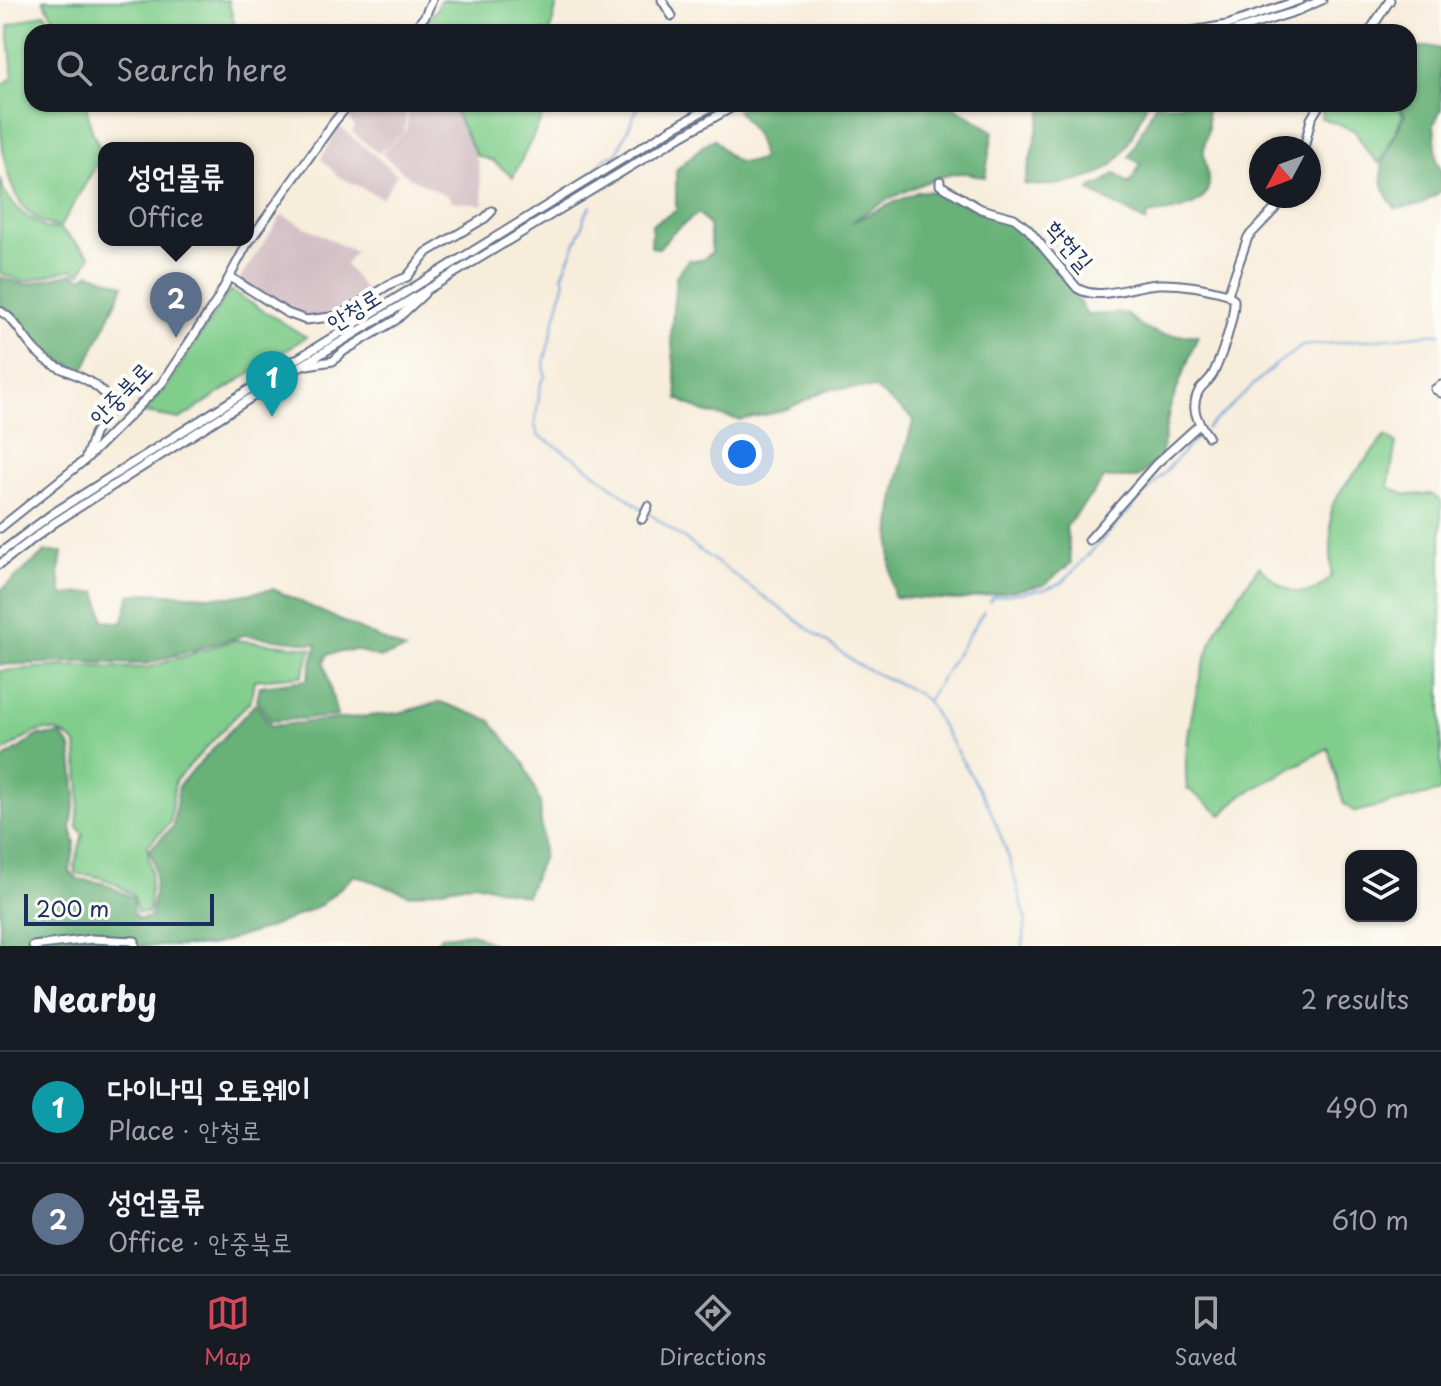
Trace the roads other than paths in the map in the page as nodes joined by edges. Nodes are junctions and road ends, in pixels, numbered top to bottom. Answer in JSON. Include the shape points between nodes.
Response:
{"nodes":[{"id":1,"x":432,"y":0,"type":"edge"},
{"id":2,"x":662,"y":0,"type":"edge"},
{"id":3,"x":1300,"y":0,"type":"edge"},
{"id":4,"x":1322,"y":0,"type":"edge"},
{"id":5,"x":1390,"y":0,"type":"edge"},
{"id":6,"x":672,"y":16,"type":"dead end"},
{"id":7,"x":418,"y":24,"type":"edge"},
{"id":8,"x":1230,"y":24,"type":"edge"},
{"id":9,"x":1256,"y":24,"type":"edge"},
{"id":10,"x":1374,"y":24,"type":"edge"},
{"id":11,"x":342,"y":112,"type":"edge"},
{"id":12,"x":702,"y":112,"type":"edge"},
{"id":13,"x":725,"y":112,"type":"edge"},
{"id":14,"x":1315,"y":112,"type":"edge"},
{"id":15,"x":1307,"y":136,"type":"edge"},
{"id":16,"x":940,"y":181,"type":"dead end"},
{"id":17,"x":1275,"y":208,"type":"edge"},
{"id":18,"x":492,"y":211,"type":"dead end"},
{"id":19,"x":254,"y":235,"type":"edge"},
{"id":20,"x":246,"y":246,"type":"edge"},
{"id":21,"x":230,"y":277,"type":"junction"},
{"id":22,"x":436,"y":283,"type":"junction"},
{"id":23,"x":1228,"y":294,"type":"junction"},
{"id":24,"x":0,"y":311,"type":"edge"},
{"id":25,"x":301,"y":366,"type":"junction"},
{"id":26,"x":1200,"y":424,"type":"junction"},
{"id":27,"x":1208,"y":436,"type":"dead end"},
{"id":28,"x":85,"y":460,"type":"junction"},
{"id":29,"x":648,"y":506,"type":"dead end"},
{"id":30,"x":642,"y":519,"type":"dead end"},
{"id":31,"x":0,"y":528,"type":"edge"},
{"id":32,"x":1089,"y":540,"type":"dead end"},
{"id":33,"x":0,"y":553,"type":"edge"},
{"id":34,"x":0,"y":564,"type":"edge"},
{"id":35,"x":33,"y":946,"type":"edge"},
{"id":36,"x":135,"y":946,"type":"edge"}],
"edges":[{"from":1,"to":7,"type":"street"},
{"from":2,"to":6,"type":"street"},
{"from":3,"to":8,"type":"street"},
{"from":4,"to":9,"type":"street"},
{"from":5,"to":10,"type":"street"},
{"from":11,"to":19,"type":"street","name":"안중북로"},
{"from":12,"to":33,"type":"street","name":"안청로","via":[[281,370],[52,514]]},
{"from":13,"to":22,"type":"street","name":"안청로"},
{"from":14,"to":15,"type":"street"},
{"from":16,"to":23,"type":"street","name":"학현길","via":[[953,195],[981,209],[1014,218],[1087,294],[1157,284],[1200,286]]},
{"from":17,"to":23,"type":"street","via":[[1248,237]]},
{"from":18,"to":21,"type":"street","via":[[426,253],[407,277],[339,316],[306,320]]},
{"from":20,"to":21,"type":"street","name":"안중북로"},
{"from":21,"to":28,"type":"street","name":"안중북로","via":[[162,383]]},
{"from":22,"to":25,"type":"street","name":"안청로"},
{"from":22,"to":25,"type":"street","via":[[405,312],[333,361]]},
{"from":23,"to":26,"type":"street","via":[[1234,308],[1212,375],[1196,402]]},
{"from":24,"to":28,"type":"street","via":[[36,352],[96,384],[113,405]]},
{"from":25,"to":34,"type":"street","name":"안청로","via":[[54,523]]},
{"from":26,"to":27,"type":"street"},
{"from":26,"to":32,"type":"street","via":[[1156,464]]},
{"from":28,"to":31,"type":"street","name":"안중북로"},
{"from":29,"to":30,"type":"street"},
{"from":35,"to":36,"type":"street","via":[[92,939],[135,941]]}]}
